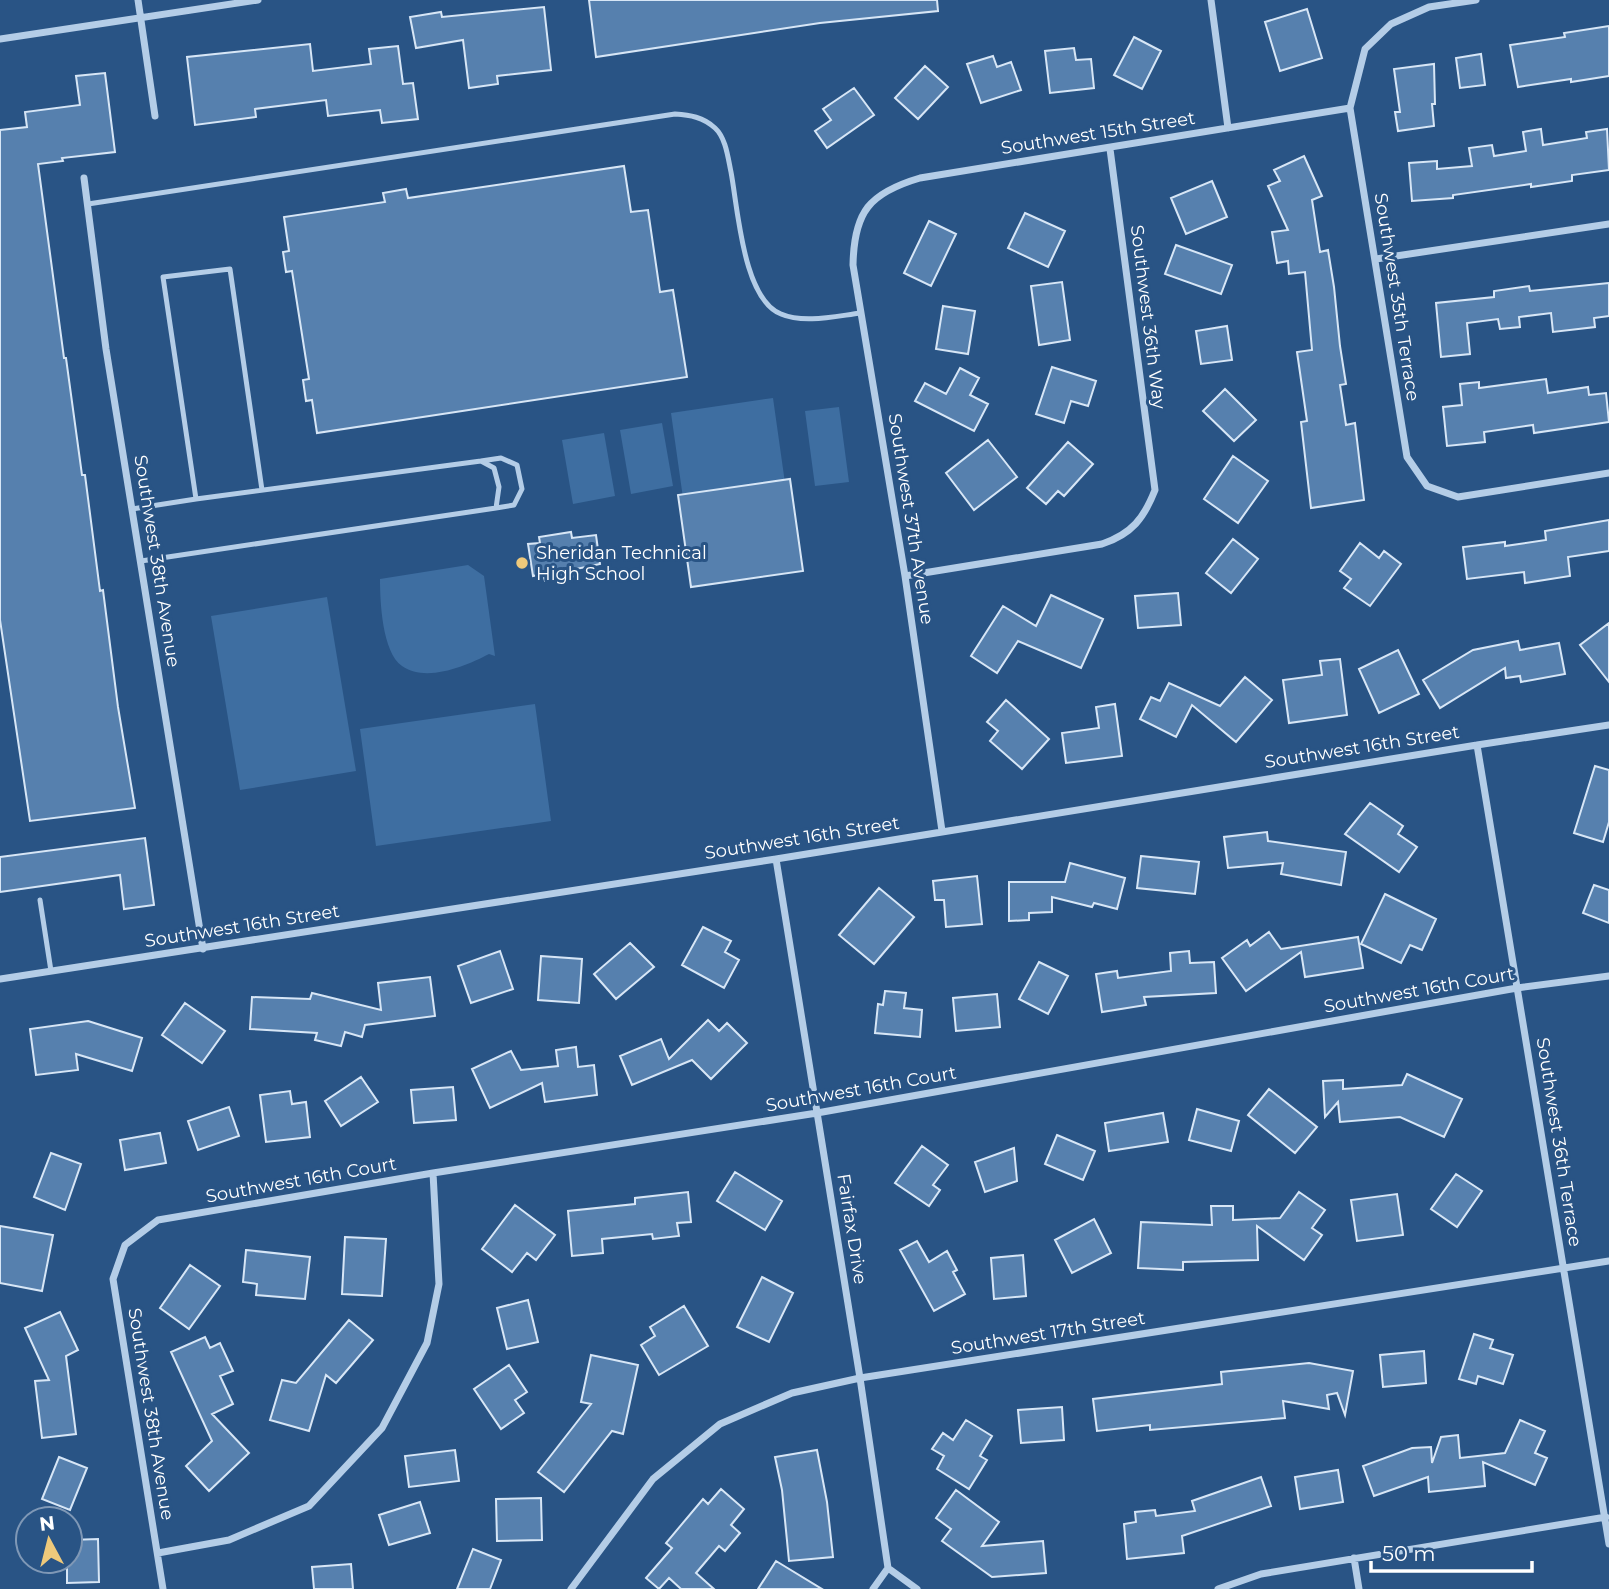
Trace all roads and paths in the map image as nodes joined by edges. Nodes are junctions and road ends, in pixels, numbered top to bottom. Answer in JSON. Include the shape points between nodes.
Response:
{"nodes":[{"id":1,"x":138,"y":0,"type":"edge"},
{"id":2,"x":258,"y":0,"type":"edge"},
{"id":3,"x":1211,"y":0,"type":"edge"},
{"id":4,"x":1476,"y":0,"type":"edge"},
{"id":5,"x":141,"y":18,"type":"junction"},
{"id":6,"x":0,"y":39,"type":"edge"},
{"id":7,"x":1350,"y":108,"type":"junction"},
{"id":8,"x":155,"y":116,"type":"dead end"},
{"id":9,"x":1227,"y":128,"type":"junction"},
{"id":10,"x":1110,"y":149,"type":"junction"},
{"id":11,"x":84,"y":177,"type":"dead end"},
{"id":12,"x":88,"y":204,"type":"junction"},
{"id":13,"x":863,"y":214,"type":"joint"},
{"id":14,"x":1609,"y":224,"type":"edge"},
{"id":15,"x":1376,"y":259,"type":"junction"},
{"id":16,"x":860,"y":313,"type":"junction"},
{"id":17,"x":481,"y":461,"type":"junction"},
{"id":18,"x":1609,"y":473,"type":"edge"},
{"id":19,"x":262,"y":490,"type":"junction"},
{"id":20,"x":196,"y":499,"type":"junction"},
{"id":21,"x":496,"y":508,"type":"junction"},
{"id":22,"x":132,"y":509,"type":"junction"},
{"id":23,"x":141,"y":561,"type":"junction"},
{"id":24,"x":905,"y":576,"type":"junction"},
{"id":25,"x":1609,"y":725,"type":"edge"},
{"id":26,"x":1478,"y":745,"type":"junction"},
{"id":27,"x":942,"y":831,"type":"junction"},
{"id":28,"x":776,"y":859,"type":"junction"},
{"id":29,"x":40,"y":900,"type":"dead end"},
{"id":30,"x":203,"y":949,"type":"junction"},
{"id":31,"x":51,"y":971,"type":"junction"},
{"id":32,"x":1609,"y":976,"type":"edge"},
{"id":33,"x":0,"y":979,"type":"edge"},
{"id":34,"x":1517,"y":988,"type":"junction"},
{"id":35,"x":817,"y":1113,"type":"junction"},
{"id":36,"x":433,"y":1173,"type":"junction"},
{"id":37,"x":125,"y":1245,"type":"joint"},
{"id":38,"x":1609,"y":1261,"type":"edge"},
{"id":39,"x":1564,"y":1268,"type":"junction"},
{"id":40,"x":860,"y":1378,"type":"junction"},
{"id":41,"x":1606,"y":1517,"type":"junction"},
{"id":42,"x":1609,"y":1544,"type":"edge"},
{"id":43,"x":158,"y":1553,"type":"junction"},
{"id":44,"x":1354,"y":1558,"type":"junction"},
{"id":45,"x":888,"y":1568,"type":"junction"},
{"id":46,"x":163,"y":1589,"type":"edge"},
{"id":47,"x":571,"y":1589,"type":"edge"},
{"id":48,"x":873,"y":1589,"type":"edge"},
{"id":49,"x":917,"y":1589,"type":"edge"},
{"id":50,"x":1218,"y":1589,"type":"edge"},
{"id":51,"x":1359,"y":1589,"type":"edge"}],
"edges":[{"from":1,"to":5,"type":"street"},
{"from":2,"to":5,"type":"street"},
{"from":3,"to":9,"type":"street"},
{"from":4,"to":7,"type":"street","via":[[1429,7],[1391,23],[1365,49]]},
{"from":5,"to":6,"type":"street"},
{"from":5,"to":8,"type":"street"},
{"from":7,"to":9,"type":"street","name":"Southwest 15th Street"},
{"from":7,"to":15,"type":"street","name":"Southwest 35th Terrace"},
{"from":9,"to":10,"type":"street","name":"Southwest 15th Street"},
{"from":10,"to":13,"type":"street","name":"Southwest 15th Street","via":[[919,178],[894,186]]},
{"from":10,"to":24,"type":"street","name":"Southwest 36th Way","via":[[1155,490],[1146,512],[1130,530],[1102,544]]},
{"from":11,"to":12,"type":"street","name":"Southwest 38th Avenue"},
{"from":12,"to":16,"type":"lane","via":[[675,114],[696,116],[716,129],[727,150],[749,273],[761,299],[780,314],[807,319]]},
{"from":12,"to":22,"type":"street","name":"Southwest 38th Avenue"},
{"from":13,"to":16,"type":"street","name":"Southwest 37th Avenue","via":[[853,253]]},
{"from":14,"to":15,"type":"street"},
{"from":15,"to":18,"type":"street","name":"Southwest 35th Terrace","via":[[1407,457],[1427,485],[1458,497]]},
{"from":16,"to":24,"type":"street","name":"Southwest 37th Avenue"},
{"from":17,"to":19,"type":"lane"},
{"from":17,"to":21,"type":"lane","via":[[494,468],[499,487]]},
{"from":17,"to":21,"type":"lane","via":[[501,458],[517,466],[522,489],[514,505]]},
{"from":19,"to":20,"type":"lane"},
{"from":19,"to":20,"type":"lane","via":[[230,269],[177,275],[163,277]]},
{"from":20,"to":22,"type":"lane"},
{"from":21,"to":23,"type":"lane"},
{"from":22,"to":23,"type":"street","name":"Southwest 38th Avenue"},
{"from":23,"to":30,"type":"street","name":"Southwest 38th Avenue"},
{"from":24,"to":27,"type":"street","name":"Southwest 37th Avenue"},
{"from":25,"to":26,"type":"street","name":"Southwest 16th Street"},
{"from":26,"to":27,"type":"street","name":"Southwest 16th Street"},
{"from":26,"to":34,"type":"street","name":"Southwest 36th Terrace"},
{"from":27,"to":28,"type":"street","name":"Southwest 16th Street"},
{"from":28,"to":30,"type":"street","name":"Southwest 16th Street"},
{"from":28,"to":35,"type":"street","name":"Fairfax Drive"},
{"from":29,"to":31,"type":"lane"},
{"from":30,"to":31,"type":"street","name":"Southwest 16th Street"},
{"from":31,"to":33,"type":"street","name":"Southwest 16th Street"},
{"from":32,"to":34,"type":"street","name":"Southwest 16th Court"},
{"from":34,"to":35,"type":"street","name":"Southwest 16th Court"},
{"from":34,"to":39,"type":"street","name":"Southwest 36th Terrace"},
{"from":35,"to":36,"type":"street","name":"Southwest 16th Court"},
{"from":35,"to":40,"type":"street","name":"Fairfax Drive"},
{"from":36,"to":37,"type":"street","name":"Southwest 16th Court","via":[[158,1220]]},
{"from":36,"to":43,"type":"street","via":[[439,1284],[426,1343],[382,1428],[309,1506],[229,1540]]},
{"from":37,"to":43,"type":"street","name":"Southwest 38th Avenue","via":[[113,1279]]},
{"from":38,"to":39,"type":"street","name":"Southwest 17th Street"},
{"from":39,"to":40,"type":"street","name":"Southwest 17th Street"},
{"from":39,"to":41,"type":"street","name":"Southwest 36th Terrace"},
{"from":40,"to":45,"type":"street","name":"Fairfax Drive"},
{"from":40,"to":47,"type":"street","name":"Southwest 17th Street","via":[[792,1393],[720,1424],[653,1479]]},
{"from":41,"to":42,"type":"street","name":"Southwest 36th Terrace"},
{"from":41,"to":44,"type":"street"},
{"from":43,"to":46,"type":"street","name":"Southwest 38th Avenue"},
{"from":44,"to":50,"type":"street","via":[[1261,1574]]},
{"from":44,"to":51,"type":"street"},
{"from":45,"to":48,"type":"street"},
{"from":45,"to":49,"type":"street"}]}
